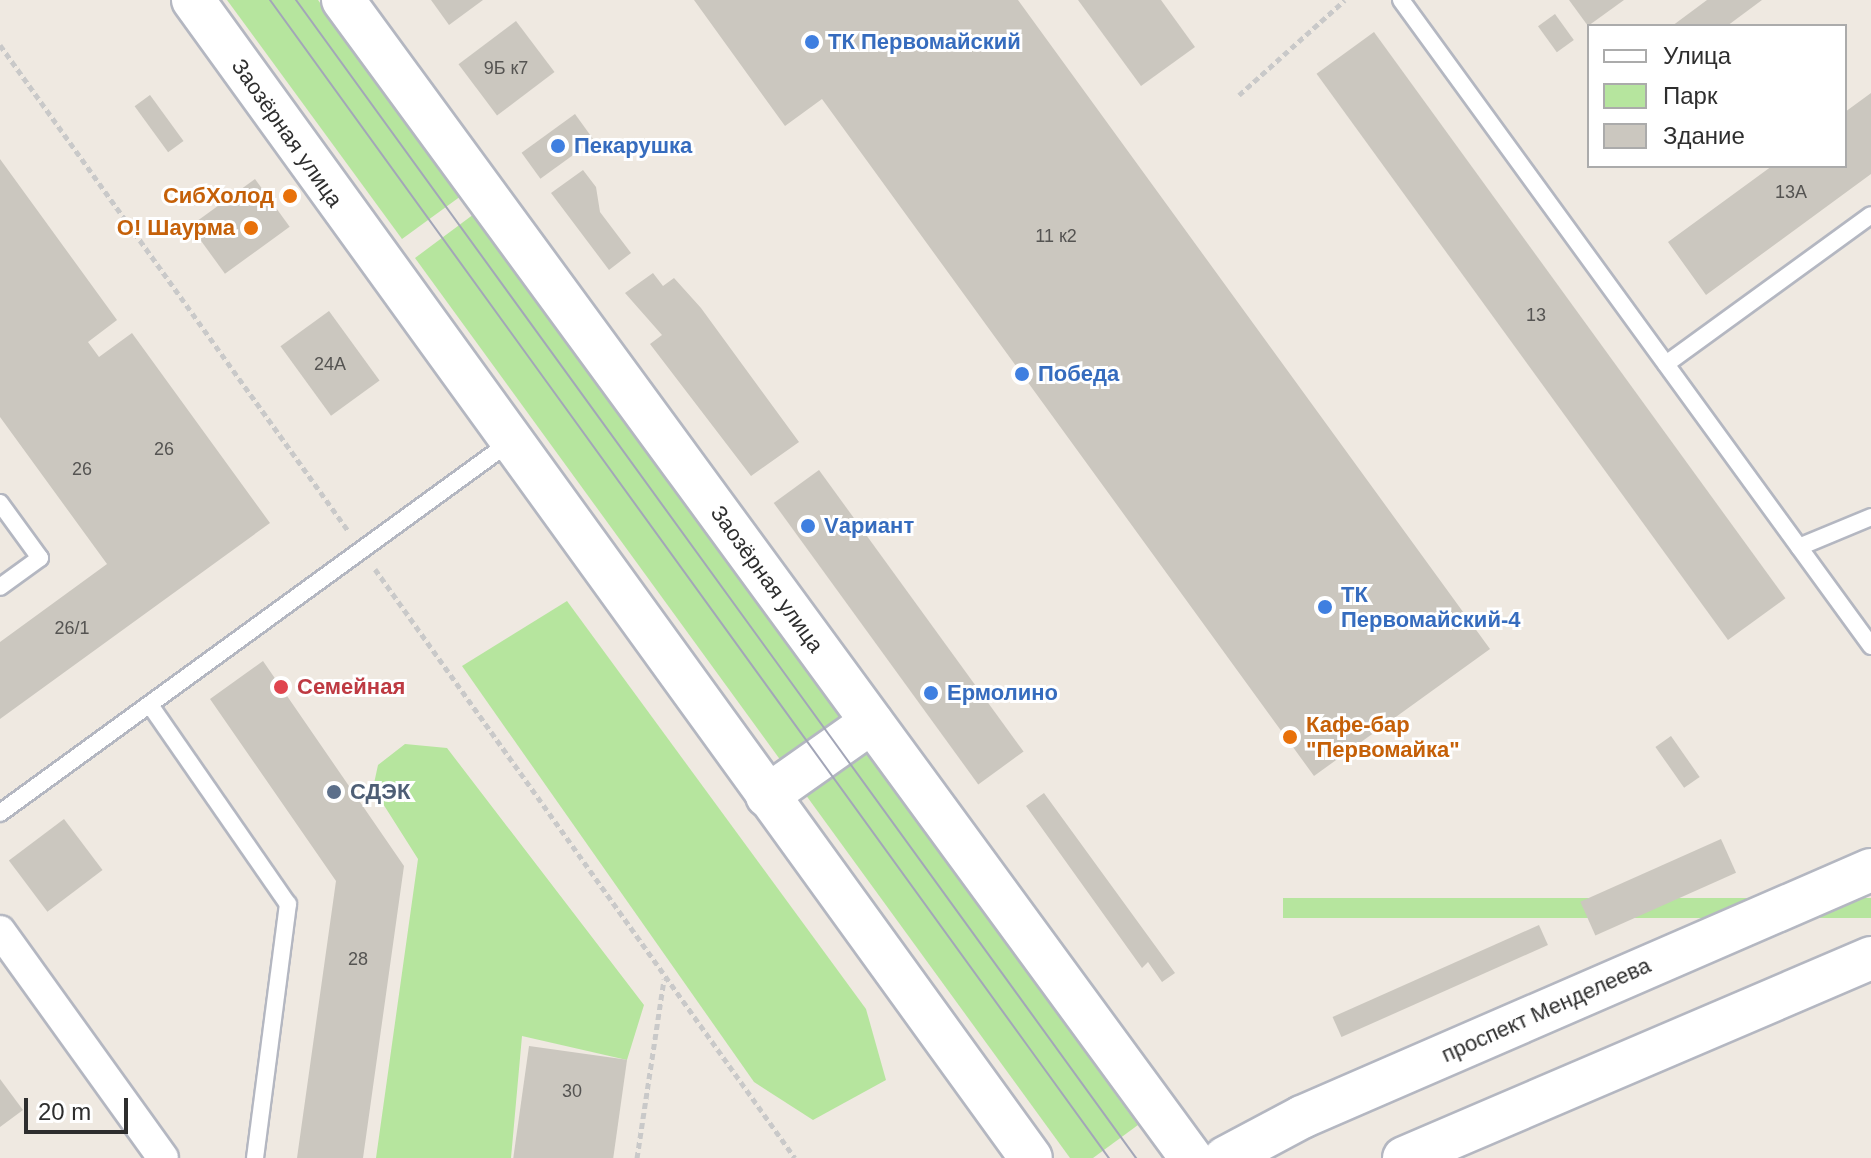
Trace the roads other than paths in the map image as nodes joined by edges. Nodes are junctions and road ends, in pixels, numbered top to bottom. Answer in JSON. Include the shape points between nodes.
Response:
{"nodes":[{"id":1,"x":193,"y":0,"type":"edge"},
{"id":2,"x":343,"y":0,"type":"edge"},
{"id":3,"x":1401,"y":0,"type":"edge"},
{"id":4,"x":1871,"y":215,"type":"edge"},
{"id":5,"x":1666,"y":364,"type":"junction"},
{"id":6,"x":510,"y":442,"type":"junction"},
{"id":7,"x":0,"y":503,"type":"edge"},
{"id":8,"x":1871,"y":517,"type":"edge"},
{"id":9,"x":1799,"y":547,"type":"junction"},
{"id":10,"x":0,"y":587,"type":"edge"},
{"id":11,"x":1871,"y":646,"type":"edge"},
{"id":12,"x":150,"y":705,"type":"junction"},
{"id":13,"x":872,"y":722,"type":"junction"},
{"id":14,"x":767,"y":796,"type":"junction"},
{"id":15,"x":0,"y":813,"type":"edge"},
{"id":16,"x":1871,"y":870,"type":"edge"},
{"id":17,"x":0,"y":931,"type":"edge"},
{"id":18,"x":1871,"y":958,"type":"edge"},
{"id":19,"x":163,"y":1158,"type":"edge"},
{"id":20,"x":255,"y":1158,"type":"edge"},
{"id":21,"x":1031,"y":1158,"type":"edge"},
{"id":22,"x":1191,"y":1158,"type":"edge"},
{"id":23,"x":1225,"y":1158,"type":"edge"},
{"id":24,"x":1404,"y":1158,"type":"edge"}],
"edges":[{"from":1,"to":6,"type":"main road","name":"Заозёрная улица"},
{"from":2,"to":13,"type":"main road","name":"Заозёрная улица"},
{"from":3,"to":5,"type":"lane"},
{"from":4,"to":5,"type":"lane"},
{"from":5,"to":9,"type":"lane"},
{"from":6,"to":12,"type":"lane"},
{"from":6,"to":14,"type":"main road","name":"Заозёрная улица"},
{"from":7,"to":10,"type":"lane","via":[[40,558]]},
{"from":8,"to":9,"type":"lane"},
{"from":9,"to":11,"type":"lane"},
{"from":12,"to":15,"type":"lane"},
{"from":12,"to":20,"type":"lane","via":[[288,904]]},
{"from":13,"to":14,"type":"main road"},
{"from":13,"to":22,"type":"main road","name":"Заозёрная улица"},
{"from":14,"to":21,"type":"main road","name":"Заозёрная улица"},
{"from":16,"to":23,"type":"main road","name":"проспект Менделеева","via":[[1316,1111]]},
{"from":17,"to":19,"type":"street"},
{"from":18,"to":24,"type":"main road"}]}
